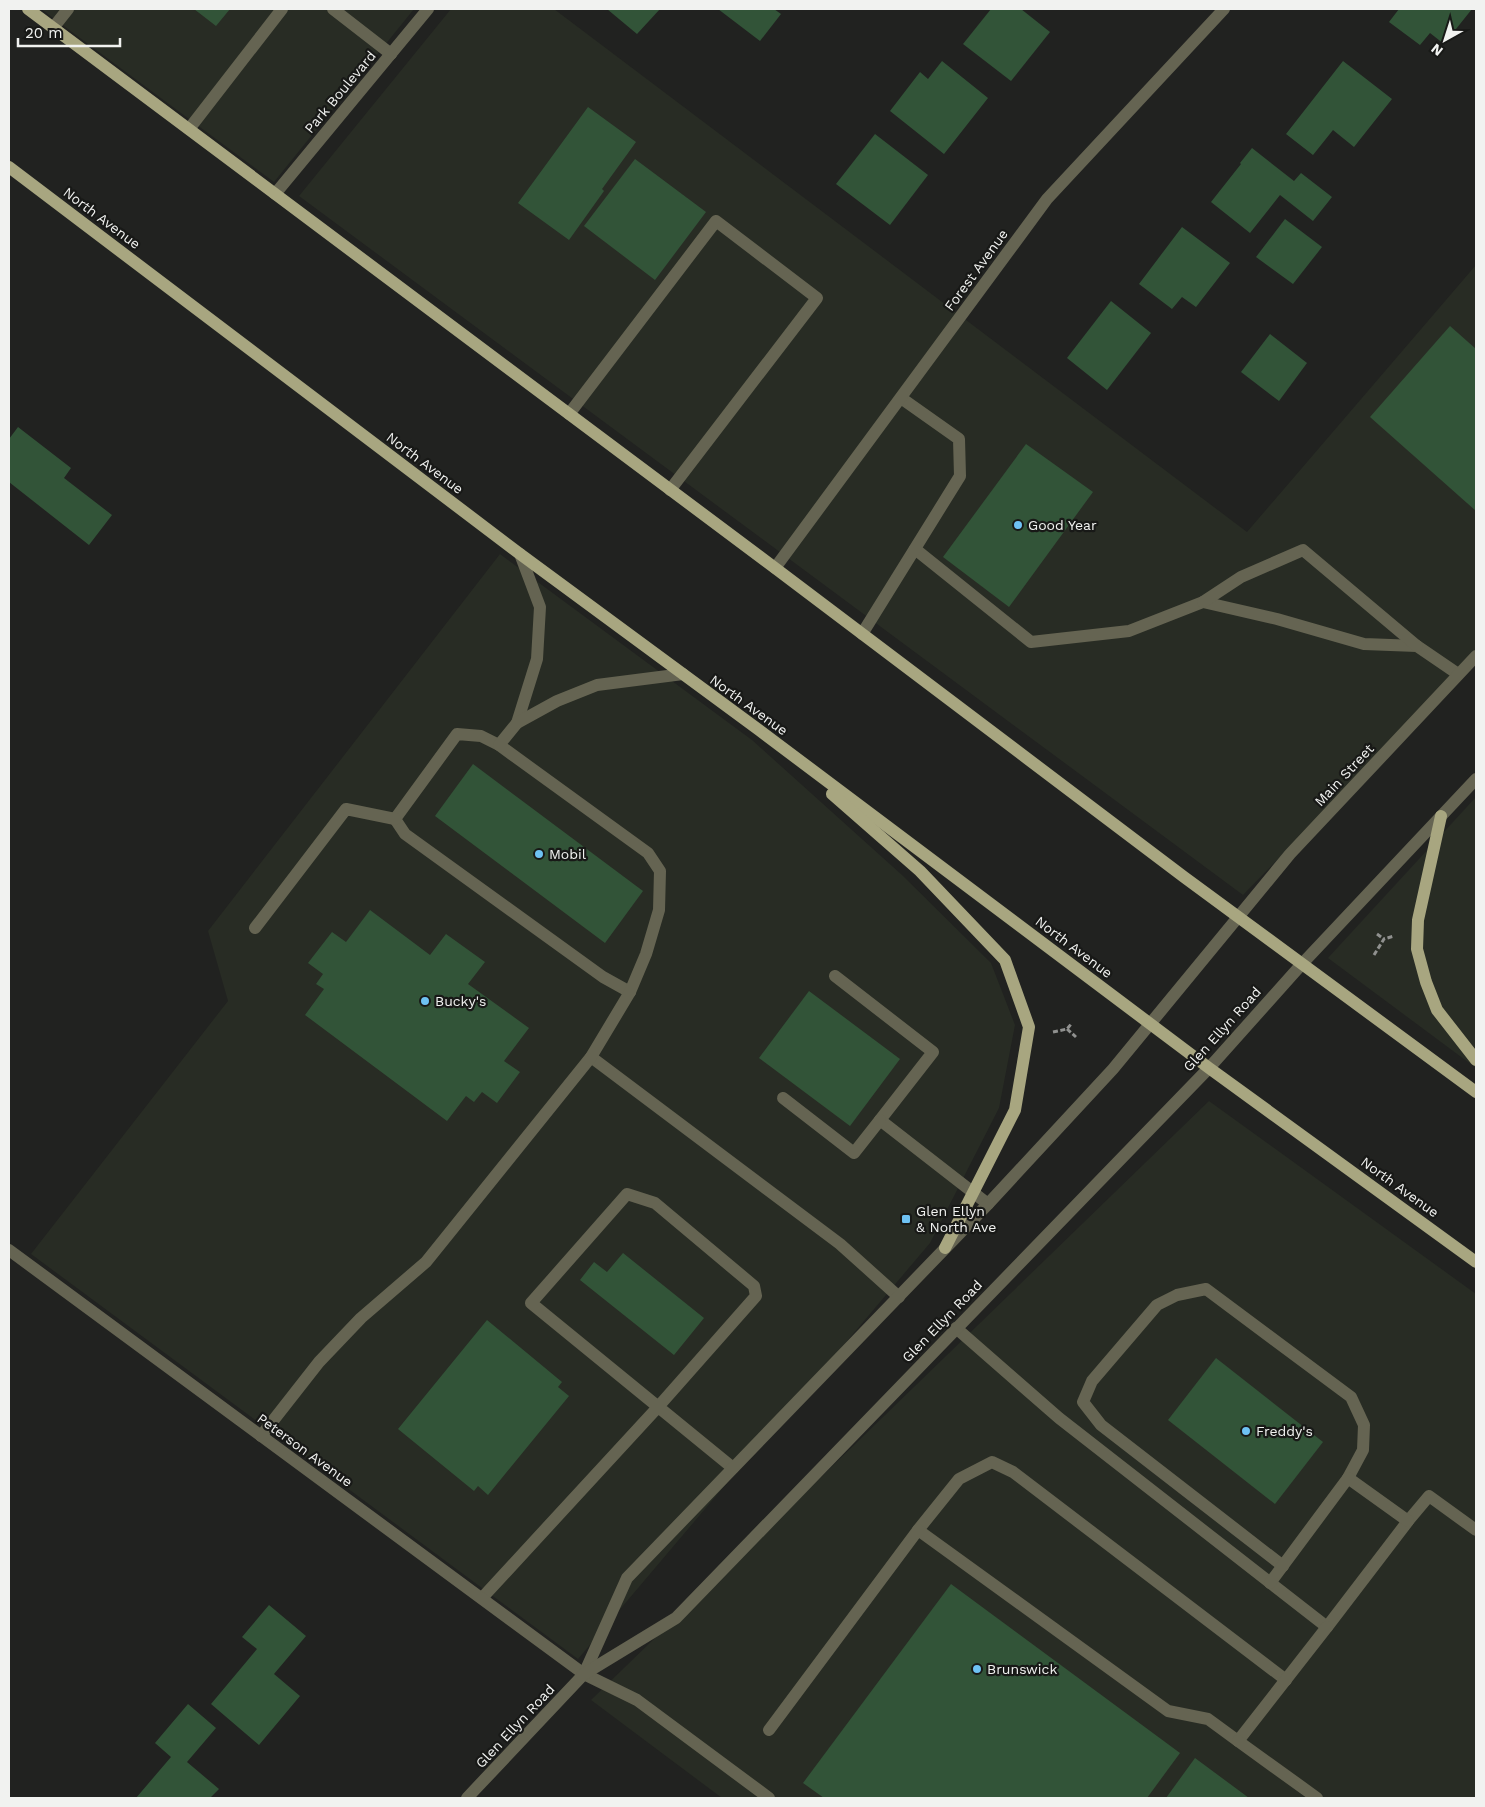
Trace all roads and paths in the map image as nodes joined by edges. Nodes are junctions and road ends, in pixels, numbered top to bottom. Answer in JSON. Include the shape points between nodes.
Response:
{"nodes":[{"id":1,"x":28,"y":9,"type":"edge"},
{"id":2,"x":68,"y":9,"type":"edge"},
{"id":3,"x":282,"y":9,"type":"edge"},
{"id":4,"x":333,"y":9,"type":"edge"},
{"id":5,"x":428,"y":9,"type":"edge"},
{"id":6,"x":1224,"y":9,"type":"edge"},
{"id":7,"x":53,"y":28,"type":"junction"},
{"id":8,"x":391,"y":54,"type":"junction"},
{"id":9,"x":189,"y":129,"type":"junction"},
{"id":10,"x":9,"y":167,"type":"edge"},
{"id":11,"x":275,"y":194,"type":"junction"},
{"id":12,"x":901,"y":398,"type":"junction"},
{"id":13,"x":569,"y":414,"type":"junction"},
{"id":14,"x":670,"y":490,"type":"junction"},
{"id":15,"x":915,"y":549,"type":"junction"},
{"id":16,"x":520,"y":554,"type":"junction"},
{"id":17,"x":775,"y":568,"type":"junction"},
{"id":18,"x":1203,"y":602,"type":"junction"},
{"id":19,"x":862,"y":634,"type":"junction"},
{"id":20,"x":1417,"y":646,"type":"junction"},
{"id":21,"x":1476,"y":656,"type":"edge"},
{"id":22,"x":683,"y":674,"type":"junction"},
{"id":23,"x":1458,"y":674,"type":"junction"},
{"id":24,"x":517,"y":723,"type":"junction"},
{"id":25,"x":759,"y":730,"type":"junction"},
{"id":26,"x":499,"y":745,"type":"junction"},
{"id":27,"x":1476,"y":779,"type":"edge"},
{"id":28,"x":1441,"y":816,"type":"junction"},
{"id":29,"x":395,"y":819,"type":"junction"},
{"id":30,"x":1237,"y":917,"type":"junction"},
{"id":31,"x":255,"y":928,"type":"dead end"},
{"id":32,"x":1377,"y":934,"type":"dead end"},
{"id":33,"x":1374,"y":955,"type":"dead end"},
{"id":34,"x":1301,"y":964,"type":"junction"},
{"id":35,"x":835,"y":976,"type":"dead end"},
{"id":36,"x":630,"y":992,"type":"junction"},
{"id":37,"x":1072,"y":1023,"type":"dead end"},
{"id":38,"x":1151,"y":1023,"type":"junction"},
{"id":39,"x":1067,"y":1030,"type":"junction"},
{"id":40,"x":1050,"y":1032,"type":"dead end"},
{"id":41,"x":1076,"y":1037,"type":"dead end"},
{"id":42,"x":591,"y":1057,"type":"junction"},
{"id":43,"x":1476,"y":1060,"type":"edge"},
{"id":44,"x":1209,"y":1068,"type":"junction"},
{"id":45,"x":1476,"y":1092,"type":"edge"},
{"id":46,"x":783,"y":1098,"type":"dead end"},
{"id":47,"x":880,"y":1120,"type":"junction"},
{"id":48,"x":974,"y":1193,"type":"junction"},
{"id":49,"x":988,"y":1204,"type":"junction"},
{"id":50,"x":945,"y":1248,"type":"junction"},
{"id":51,"x":9,"y":1250,"type":"edge"},
{"id":52,"x":1476,"y":1262,"type":"edge"},
{"id":53,"x":899,"y":1297,"type":"junction"},
{"id":54,"x":956,"y":1328,"type":"junction"},
{"id":55,"x":658,"y":1407,"type":"junction"},
{"id":56,"x":261,"y":1436,"type":"junction"},
{"id":57,"x":733,"y":1468,"type":"junction"},
{"id":58,"x":1348,"y":1478,"type":"junction"},
{"id":59,"x":1408,"y":1521,"type":"junction"},
{"id":60,"x":918,"y":1530,"type":"junction"},
{"id":61,"x":1476,"y":1530,"type":"edge"},
{"id":62,"x":1282,"y":1566,"type":"junction"},
{"id":63,"x":1270,"y":1583,"type":"junction"},
{"id":64,"x":482,"y":1598,"type":"junction"},
{"id":65,"x":1327,"y":1627,"type":"junction"},
{"id":66,"x":584,"y":1674,"type":"junction"},
{"id":67,"x":1286,"y":1680,"type":"junction"},
{"id":68,"x":769,"y":1730,"type":"dead end"},
{"id":69,"x":1238,"y":1741,"type":"junction"},
{"id":70,"x":467,"y":1798,"type":"edge"},
{"id":71,"x":769,"y":1798,"type":"edge"},
{"id":72,"x":1317,"y":1798,"type":"edge"}],
"edges":[{"from":1,"to":7,"type":"main road"},
{"from":2,"to":7,"type":"street"},
{"from":3,"to":9,"type":"street"},
{"from":4,"to":8,"type":"street"},
{"from":5,"to":8,"type":"street","name":"Park Boulevard"},
{"from":6,"to":12,"type":"street","name":"Forest Avenue","via":[[1047,199]]},
{"from":7,"to":9,"type":"main road"},
{"from":8,"to":11,"type":"street","name":"Park Boulevard"},
{"from":9,"to":11,"type":"main road"},
{"from":10,"to":16,"type":"main road","name":"North Avenue"},
{"from":11,"to":13,"type":"main road"},
{"from":12,"to":15,"type":"street","via":[[959,439],[960,476]]},
{"from":12,"to":17,"type":"street","name":"Forest Avenue"},
{"from":13,"to":14,"type":"main road"},
{"from":13,"to":14,"type":"street","via":[[716,221],[817,298]]},
{"from":14,"to":17,"type":"main road"},
{"from":15,"to":18,"type":"street","via":[[1031,642],[1129,631]]},
{"from":15,"to":19,"type":"street"},
{"from":16,"to":22,"type":"main road","name":"North Avenue"},
{"from":16,"to":24,"type":"street","via":[[540,607],[537,659]]},
{"from":17,"to":19,"type":"main road"},
{"from":18,"to":20,"type":"street","via":[[1277,618],[1364,644]]},
{"from":18,"to":20,"type":"street","via":[[1241,577],[1304,550]]},
{"from":19,"to":30,"type":"main road"},
{"from":20,"to":23,"type":"street"},
{"from":21,"to":23,"type":"street","name":"Main Street"},
{"from":22,"to":24,"type":"street","via":[[597,685],[557,701]]},
{"from":22,"to":25,"type":"main road","name":"North Avenue"},
{"from":23,"to":30,"type":"street","name":"Main Street","via":[[1290,854]]},
{"from":24,"to":26,"type":"street"},
{"from":25,"to":38,"type":"main road","name":"North Avenue"},
{"from":25,"to":48,"type":"main road","via":[[920,871],[1005,960],[1029,1027],[1015,1110]]},
{"from":26,"to":29,"type":"street","via":[[480,736],[457,734]]},
{"from":26,"to":36,"type":"street","via":[[648,854],[660,871],[659,910]]},
{"from":27,"to":28,"type":"street"},
{"from":28,"to":34,"type":"street"},
{"from":28,"to":43,"type":"main road","via":[[1418,920],[1417,950],[1437,1010]]},
{"from":29,"to":31,"type":"street","via":[[346,809]]},
{"from":29,"to":36,"type":"street","via":[[405,834],[603,977]]},
{"from":30,"to":34,"type":"main road"},
{"from":30,"to":38,"type":"street","name":"Glen Ellyn Road"},
{"from":32,"to":33,"type":"path","via":[[1384,939]]},
{"from":34,"to":44,"type":"street","name":"Glen Ellyn Road"},
{"from":34,"to":45,"type":"main road"},
{"from":35,"to":47,"type":"street","via":[[933,1052]]},
{"from":36,"to":42,"type":"street"},
{"from":37,"to":39,"type":"path"},
{"from":38,"to":44,"type":"main road","name":"North Avenue"},
{"from":38,"to":49,"type":"street","name":"Glen Ellyn Road","via":[[1113,1069]]},
{"from":39,"to":40,"type":"path"},
{"from":39,"to":41,"type":"path"},
{"from":42,"to":53,"type":"street","via":[[840,1244]]},
{"from":42,"to":56,"type":"street","via":[[426,1262],[361,1318],[319,1362]]},
{"from":44,"to":52,"type":"main road","name":"North Avenue"},
{"from":44,"to":54,"type":"street","name":"Glen Ellyn Road"},
{"from":46,"to":47,"type":"street","via":[[854,1153]]},
{"from":47,"to":48,"type":"street"},
{"from":48,"to":49,"type":"street"},
{"from":48,"to":50,"type":"main road"},
{"from":49,"to":50,"type":"street","name":"Glen Ellyn Road"},
{"from":50,"to":53,"type":"street","name":"Glen Ellyn Road"},
{"from":51,"to":56,"type":"street","name":"Peterson Avenue"},
{"from":53,"to":57,"type":"street","name":"Glen Ellyn Road"},
{"from":54,"to":63,"type":"street","via":[[1059,1418]]},
{"from":54,"to":66,"type":"street","name":"Glen Ellyn Road","via":[[676,1618]]},
{"from":55,"to":55,"type":"street","via":[[531,1303],[627,1194],[655,1203],[754,1286],[756,1296]]},
{"from":55,"to":57,"type":"street"},
{"from":55,"to":64,"type":"street"},
{"from":56,"to":64,"type":"street","name":"Peterson Avenue"},
{"from":57,"to":66,"type":"street","name":"Glen Ellyn Road","via":[[627,1578]]},
{"from":58,"to":59,"type":"street"},
{"from":58,"to":62,"type":"street"},
{"from":58,"to":62,"type":"street","via":[[1363,1450],[1364,1425],[1351,1397],[1206,1289],[1177,1295],[1157,1305],[1092,1381],[1083,1402],[1101,1425]]},
{"from":59,"to":61,"type":"street","via":[[1429,1496]]},
{"from":59,"to":65,"type":"street"},
{"from":60,"to":67,"type":"street","via":[[960,1479],[992,1462],[1013,1472]]},
{"from":60,"to":68,"type":"street"},
{"from":60,"to":69,"type":"street","via":[[1168,1712],[1208,1719]]},
{"from":62,"to":63,"type":"street"},
{"from":63,"to":65,"type":"street"},
{"from":64,"to":66,"type":"street","name":"Peterson Avenue"},
{"from":65,"to":67,"type":"street"},
{"from":66,"to":70,"type":"street","name":"Glen Ellyn Road"},
{"from":66,"to":71,"type":"street","name":"Peterson Avenue","via":[[637,1700]]},
{"from":67,"to":69,"type":"street"},
{"from":69,"to":72,"type":"street"}]}
